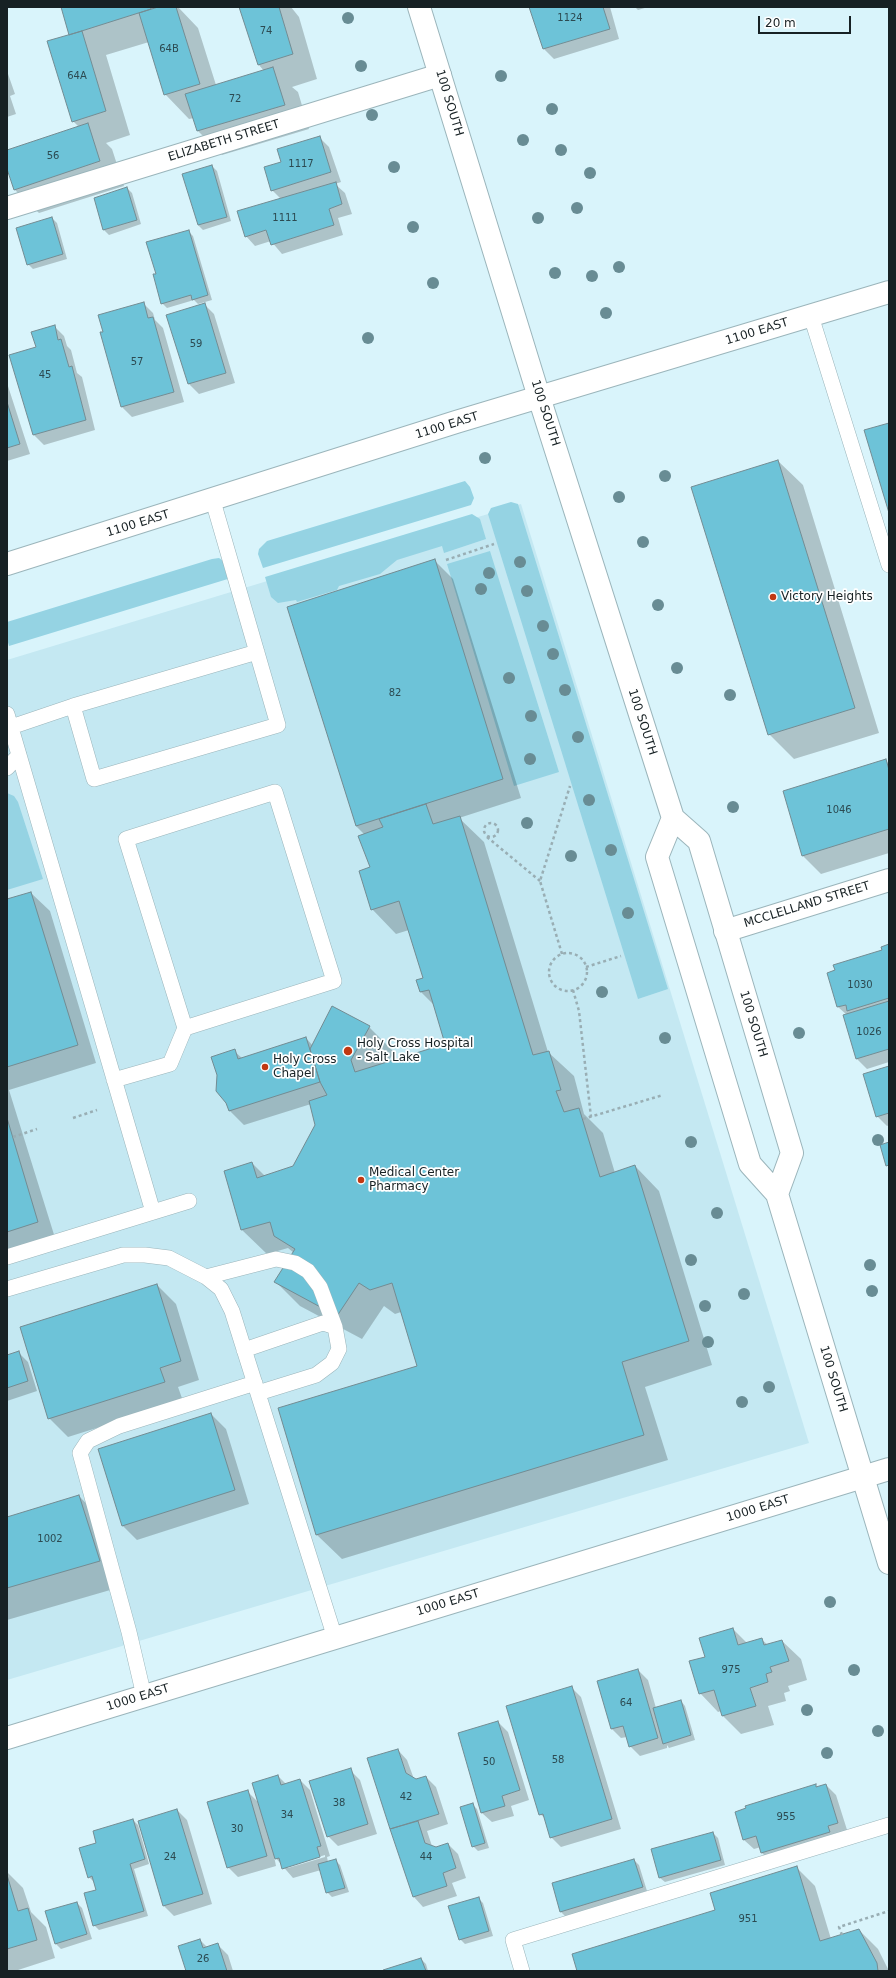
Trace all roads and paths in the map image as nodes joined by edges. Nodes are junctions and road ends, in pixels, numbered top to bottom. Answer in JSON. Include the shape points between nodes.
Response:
{"nodes":[{"id":1,"x":419,"y":7,"type":"edge"},
{"id":2,"x":440,"y":75,"type":"junction"},
{"id":3,"x":7,"y":208,"type":"edge"},
{"id":4,"x":889,"y":292,"type":"edge"},
{"id":5,"x":811,"y":316,"type":"junction"},
{"id":6,"x":540,"y":397,"type":"junction"},
{"id":7,"x":213,"y":500,"type":"junction"},
{"id":8,"x":494,"y":544,"type":"dead end"},
{"id":9,"x":446,"y":560,"type":"dead end"},
{"id":10,"x":7,"y":564,"type":"edge"},
{"id":11,"x":889,"y":565,"type":"edge"},
{"id":12,"x":257,"y":652,"type":"junction"},
{"id":13,"x":73,"y":706,"type":"junction"},
{"id":14,"x":9,"y":720,"type":"edge"},
{"id":15,"x":19,"y":755,"type":"junction"},
{"id":16,"x":7,"y":768,"type":"edge"},
{"id":17,"x":570,"y":786,"type":"dead end"},
{"id":18,"x":673,"y":818,"type":"junction"},
{"id":19,"x":487,"y":837,"type":"junction"},
{"id":20,"x":889,"y":880,"type":"edge"},
{"id":21,"x":540,"y":881,"type":"junction"},
{"id":22,"x":725,"y":930,"type":"junction"},
{"id":23,"x":562,"y":954,"type":"junction"},
{"id":24,"x":621,"y":956,"type":"dead end"},
{"id":25,"x":586,"y":967,"type":"junction"},
{"id":26,"x":573,"y":990,"type":"junction"},
{"id":27,"x":185,"y":1028,"type":"junction"},
{"id":28,"x":114,"y":1080,"type":"junction"},
{"id":29,"x":663,"y":1095,"type":"dead end"},
{"id":30,"x":98,"y":1109,"type":"dead end"},
{"id":31,"x":591,"y":1117,"type":"junction"},
{"id":32,"x":73,"y":1118,"type":"dead end"},
{"id":33,"x":583,"y":1119,"type":"dead end"},
{"id":34,"x":37,"y":1129,"type":"dead end"},
{"id":35,"x":13,"y":1137,"type":"dead end"},
{"id":36,"x":777,"y":1194,"type":"junction"},
{"id":37,"x":189,"y":1202,"type":"dead end"},
{"id":38,"x":153,"y":1212,"type":"junction"},
{"id":39,"x":7,"y":1257,"type":"edge"},
{"id":40,"x":206,"y":1277,"type":"junction"},
{"id":41,"x":7,"y":1289,"type":"edge"},
{"id":42,"x":335,"y":1326,"type":"junction"},
{"id":43,"x":244,"y":1350,"type":"junction"},
{"id":44,"x":256,"y":1388,"type":"junction"},
{"id":45,"x":889,"y":1469,"type":"edge"},
{"id":46,"x":863,"y":1477,"type":"junction"},
{"id":47,"x":889,"y":1563,"type":"edge"},
{"id":48,"x":335,"y":1638,"type":"junction"},
{"id":49,"x":144,"y":1696,"type":"junction"},
{"id":50,"x":7,"y":1738,"type":"edge"},
{"id":51,"x":889,"y":1825,"type":"edge"},
{"id":52,"x":889,"y":1911,"type":"edge"},
{"id":53,"x":842,"y":1935,"type":"dead end"},
{"id":54,"x":522,"y":1971,"type":"edge"}],
"edges":[{"from":1,"to":2,"type":"street","name":"100 SOUTH"},
{"from":2,"to":3,"type":"street","name":"ELIZABETH STREET"},
{"from":2,"to":6,"type":"street","name":"100 SOUTH"},
{"from":4,"to":5,"type":"street","name":"1100 EAST"},
{"from":5,"to":6,"type":"street","name":"1100 EAST"},
{"from":5,"to":11,"type":"lane"},
{"from":6,"to":7,"type":"street","name":"1100 EAST"},
{"from":6,"to":18,"type":"street","name":"100 SOUTH"},
{"from":7,"to":10,"type":"street","name":"1100 EAST"},
{"from":7,"to":12,"type":"lane"},
{"from":8,"to":9,"type":"path"},
{"from":12,"to":13,"type":"lane"},
{"from":12,"to":13,"type":"lane","via":[[278,726],[94,779]]},
{"from":13,"to":14,"type":"lane"},
{"from":14,"to":15,"type":"lane"},
{"from":15,"to":16,"type":"lane"},
{"from":15,"to":28,"type":"lane"},
{"from":17,"to":21,"type":"path"},
{"from":18,"to":22,"type":"street","name":"100 SOUTH","via":[[699,842]]},
{"from":18,"to":36,"type":"street","name":"100 SOUTH","via":[[657,857],[750,1164]]},
{"from":19,"to":19,"type":"path","via":[[483,830],[484,826],[493,823],[498,829],[498,834]]},
{"from":19,"to":21,"type":"path"},
{"from":20,"to":22,"type":"street","name":"MCCLELLAND STREET"},
{"from":21,"to":23,"type":"path"},
{"from":22,"to":36,"type":"street","name":"100 SOUTH","via":[[792,1153]]},
{"from":23,"to":25,"type":"path","via":[[575,954]]},
{"from":23,"to":26,"type":"path","via":[[552,962],[549,973],[558,988]]},
{"from":24,"to":25,"type":"path"},
{"from":25,"to":26,"type":"path","via":[[584,981]]},
{"from":26,"to":31,"type":"path","via":[[579,1011]]},
{"from":27,"to":27,"type":"lane","via":[[126,839],[275,792],[334,981]]},
{"from":27,"to":28,"type":"lane","via":[[170,1064]]},
{"from":28,"to":38,"type":"lane"},
{"from":29,"to":31,"type":"path"},
{"from":30,"to":32,"type":"path"},
{"from":31,"to":33,"type":"path"},
{"from":34,"to":35,"type":"path"},
{"from":36,"to":46,"type":"street","name":"100 SOUTH"},
{"from":37,"to":38,"type":"lane"},
{"from":38,"to":39,"type":"lane"},
{"from":40,"to":41,"type":"lane","via":[[169,1258],[123,1256]]},
{"from":40,"to":42,"type":"lane","via":[[276,1258],[294,1263],[308,1271],[320,1287]]},
{"from":40,"to":43,"type":"lane","via":[[221,1289],[232,1311]]},
{"from":42,"to":43,"type":"lane","via":[[323,1323]]},
{"from":42,"to":44,"type":"lane","via":[[339,1349],[332,1363],[316,1375]]},
{"from":43,"to":44,"type":"lane"},
{"from":44,"to":48,"type":"lane"},
{"from":44,"to":49,"type":"lane","via":[[119,1426],[88,1441],[80,1452]]},
{"from":45,"to":46,"type":"street","name":"1000 EAST"},
{"from":46,"to":47,"type":"street","name":"100 SOUTH"},
{"from":46,"to":48,"type":"street","name":"1000 EAST"},
{"from":48,"to":49,"type":"street","name":"1000 EAST"},
{"from":49,"to":50,"type":"street","name":"1000 EAST"},
{"from":51,"to":54,"type":"lane","via":[[513,1940]]},
{"from":52,"to":53,"type":"path","via":[[839,1927]]}]}
